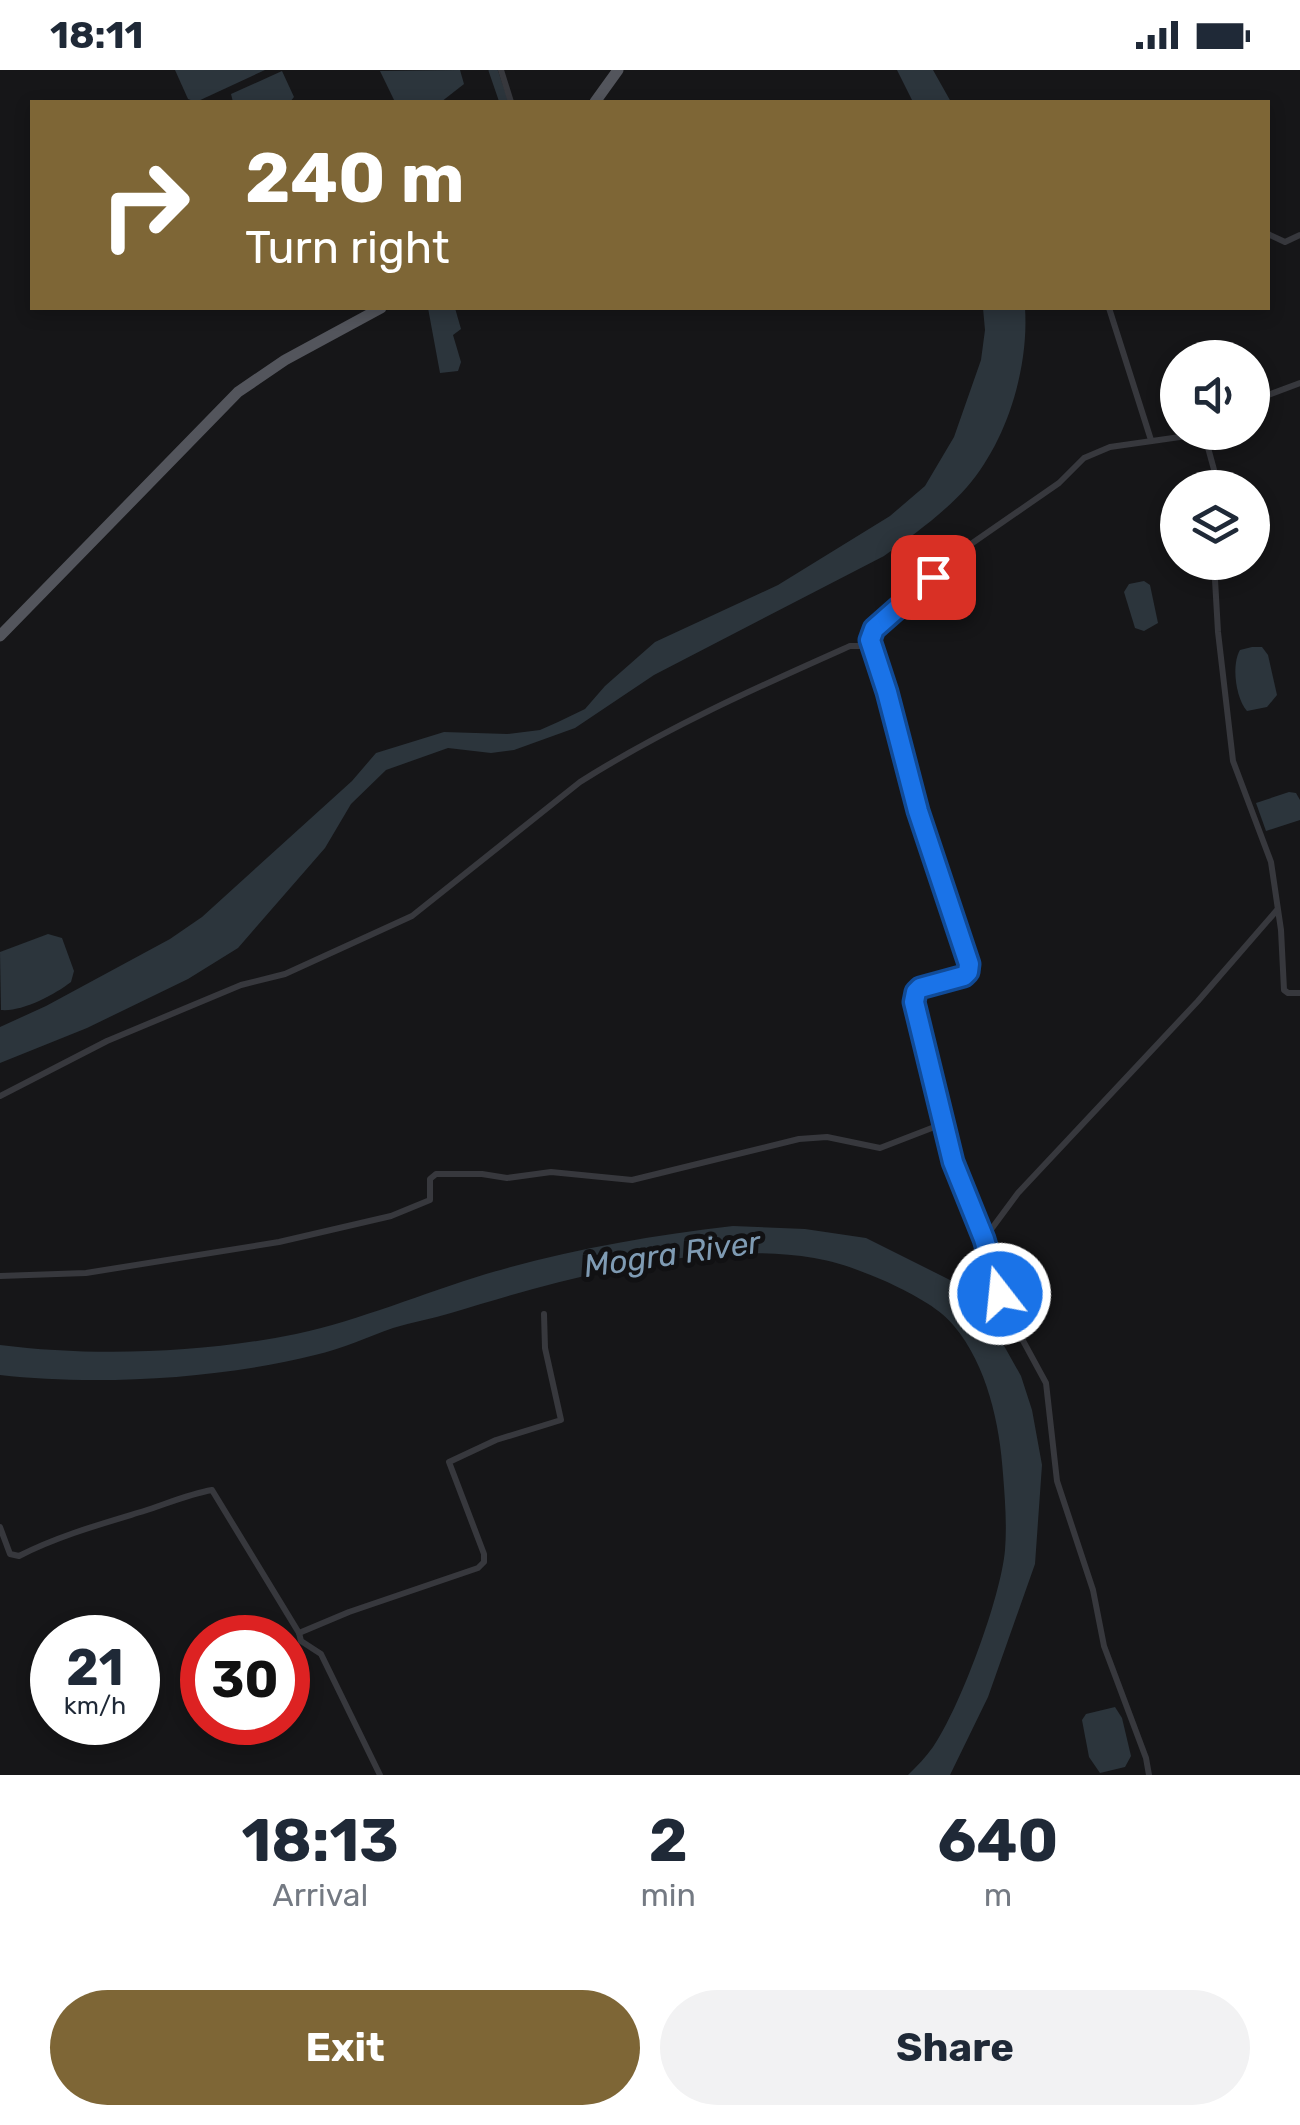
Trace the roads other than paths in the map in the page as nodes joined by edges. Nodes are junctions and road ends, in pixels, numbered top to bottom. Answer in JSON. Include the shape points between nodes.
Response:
{"nodes":[{"id":1,"x":500,"y":70,"type":"edge"},
{"id":2,"x":618,"y":70,"type":"edge"},
{"id":3,"x":510,"y":100,"type":"edge"},
{"id":4,"x":596,"y":100,"type":"edge"},
{"id":5,"x":1270,"y":235,"type":"edge"},
{"id":6,"x":1300,"y":235,"type":"edge"},
{"id":7,"x":377,"y":310,"type":"edge"},
{"id":8,"x":1109,"y":310,"type":"edge"},
{"id":9,"x":1300,"y":383,"type":"edge"},
{"id":10,"x":1270,"y":394,"type":"edge"},
{"id":11,"x":1160,"y":439,"type":"edge"},
{"id":12,"x":1152,"y":440,"type":"junction"},
{"id":13,"x":1215,"y":580,"type":"edge"},
{"id":14,"x":0,"y":636,"type":"edge"},
{"id":15,"x":872,"y":646,"type":"junction"},
{"id":16,"x":1278,"y":909,"type":"junction"},
{"id":17,"x":1300,"y":993,"type":"edge"},
{"id":18,"x":0,"y":1096,"type":"edge"},
{"id":19,"x":942,"y":1119,"type":"junction"},
{"id":20,"x":984,"y":1239,"type":"junction"},
{"id":21,"x":0,"y":1276,"type":"edge"},
{"id":22,"x":544,"y":1314,"type":"dead end"},
{"id":23,"x":0,"y":1527,"type":"edge"},
{"id":24,"x":288,"y":1615,"type":"edge"},
{"id":25,"x":310,"y":1628,"type":"edge"},
{"id":26,"x":310,"y":1647,"type":"edge"},
{"id":27,"x":380,"y":1775,"type":"edge"},
{"id":28,"x":1148,"y":1775,"type":"edge"}],
"edges":[{"from":1,"to":3,"type":"street"},
{"from":2,"to":4,"type":"main road"},
{"from":5,"to":6,"type":"street","via":[[1284,242]]},
{"from":7,"to":14,"type":"main road","via":[[238,392]]},
{"from":8,"to":12,"type":"street"},
{"from":9,"to":10,"type":"street"},
{"from":11,"to":12,"type":"street"},
{"from":12,"to":15,"type":"street","via":[[1084,458],[958,553],[874,629]]},
{"from":13,"to":16,"type":"street","via":[[1233,760],[1271,862]]},
{"from":15,"to":18,"type":"street","via":[[850,646],[720,704],[603,768],[412,916],[284,974],[107,1041]]},
{"from":15,"to":19,"type":"street","via":[[969,964],[964,976],[925,985],[914,1002]]},
{"from":16,"to":17,"type":"street","via":[[1284,990]]},
{"from":16,"to":20,"type":"street","via":[[1018,1193]]},
{"from":19,"to":20,"type":"street"},
{"from":19,"to":21,"type":"street","via":[[880,1148],[805,1138],[632,1180],[552,1172],[507,1178],[436,1174],[430,1200],[279,1242],[86,1273]]},
{"from":20,"to":28,"type":"street","via":[[1002,1302],[1046,1383],[1057,1481]]},
{"from":22,"to":25,"type":"street","via":[[561,1420],[449,1462],[484,1562]]},
{"from":23,"to":24,"type":"street","via":[[10,1554],[19,1556],[48,1540],[212,1490]]},
{"from":26,"to":27,"type":"street","via":[[321,1654]]}]}
